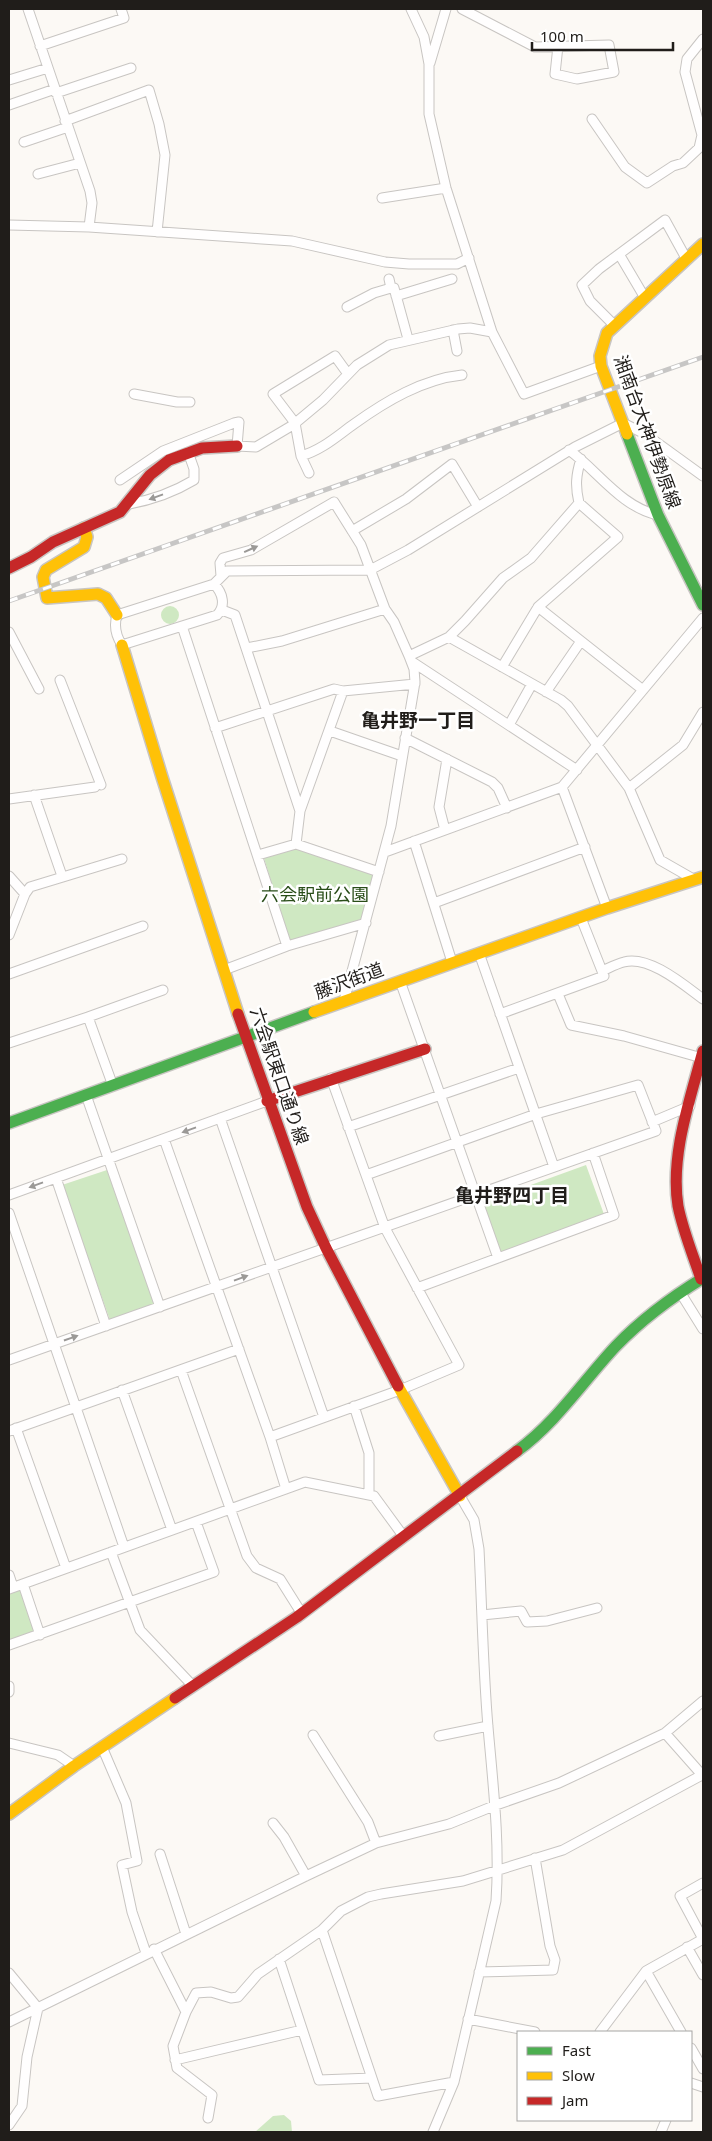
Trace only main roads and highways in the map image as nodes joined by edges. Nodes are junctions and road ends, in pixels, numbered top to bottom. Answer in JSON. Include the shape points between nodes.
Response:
{"nodes":[{"id":1,"x":703,"y":244,"type":"edge"},
{"id":2,"x":237,"y":446,"type":"road end"},
{"id":3,"x":84,"y":528,"type":"junction"},
{"id":4,"x":9,"y":568,"type":"edge"},
{"id":5,"x":703,"y":605,"type":"edge"},
{"id":6,"x":117,"y":615,"type":"road end"},
{"id":7,"x":122,"y":645,"type":"road end"},
{"id":8,"x":699,"y":879,"type":"edge"},
{"id":9,"x":246,"y":1038,"type":"junction"},
{"id":10,"x":425,"y":1049,"type":"road end"},
{"id":11,"x":702,"y":1055,"type":"edge"},
{"id":12,"x":267,"y":1101,"type":"junction"},
{"id":13,"x":9,"y":1123,"type":"edge"},
{"id":14,"x":702,"y":1278,"type":"edge"},
{"id":15,"x":460,"y":1496,"type":"junction"},
{"id":16,"x":9,"y":1814,"type":"edge"}],
"edges":[{"from":1,"to":5,"type":"main road","name":"湘南台大神伊勢原線","via":[[614,325],[602,343],[600,356],[658,515]]},
{"from":2,"to":3,"type":"main road","via":[[201,447],[177,456],[152,473],[120,512]]},
{"from":3,"to":4,"type":"main road"},
{"from":3,"to":6,"type":"main road","via":[[87,538],[84,546],[46,570],[43,577],[47,598],[98,594],[106,598]]},
{"from":7,"to":9,"type":"main road","name":"六会駅東口通り線"},
{"from":8,"to":9,"type":"main road","name":"藤沢街道","via":[[452,962]]},
{"from":9,"to":12,"type":"main road","name":"六会駅東口通り線"},
{"from":9,"to":13,"type":"main road","name":"藤沢街道"},
{"from":10,"to":12,"type":"main road"},
{"from":11,"to":14,"type":"main road","via":[[678,1164],[677,1194],[685,1230]]},
{"from":12,"to":15,"type":"main road","name":"六会駅東口通り線","via":[[326,1248]]},
{"from":14,"to":15,"type":"main road","via":[[639,1324],[522,1448]]},
{"from":15,"to":16,"type":"main road","via":[[302,1614],[74,1766]]}]}
